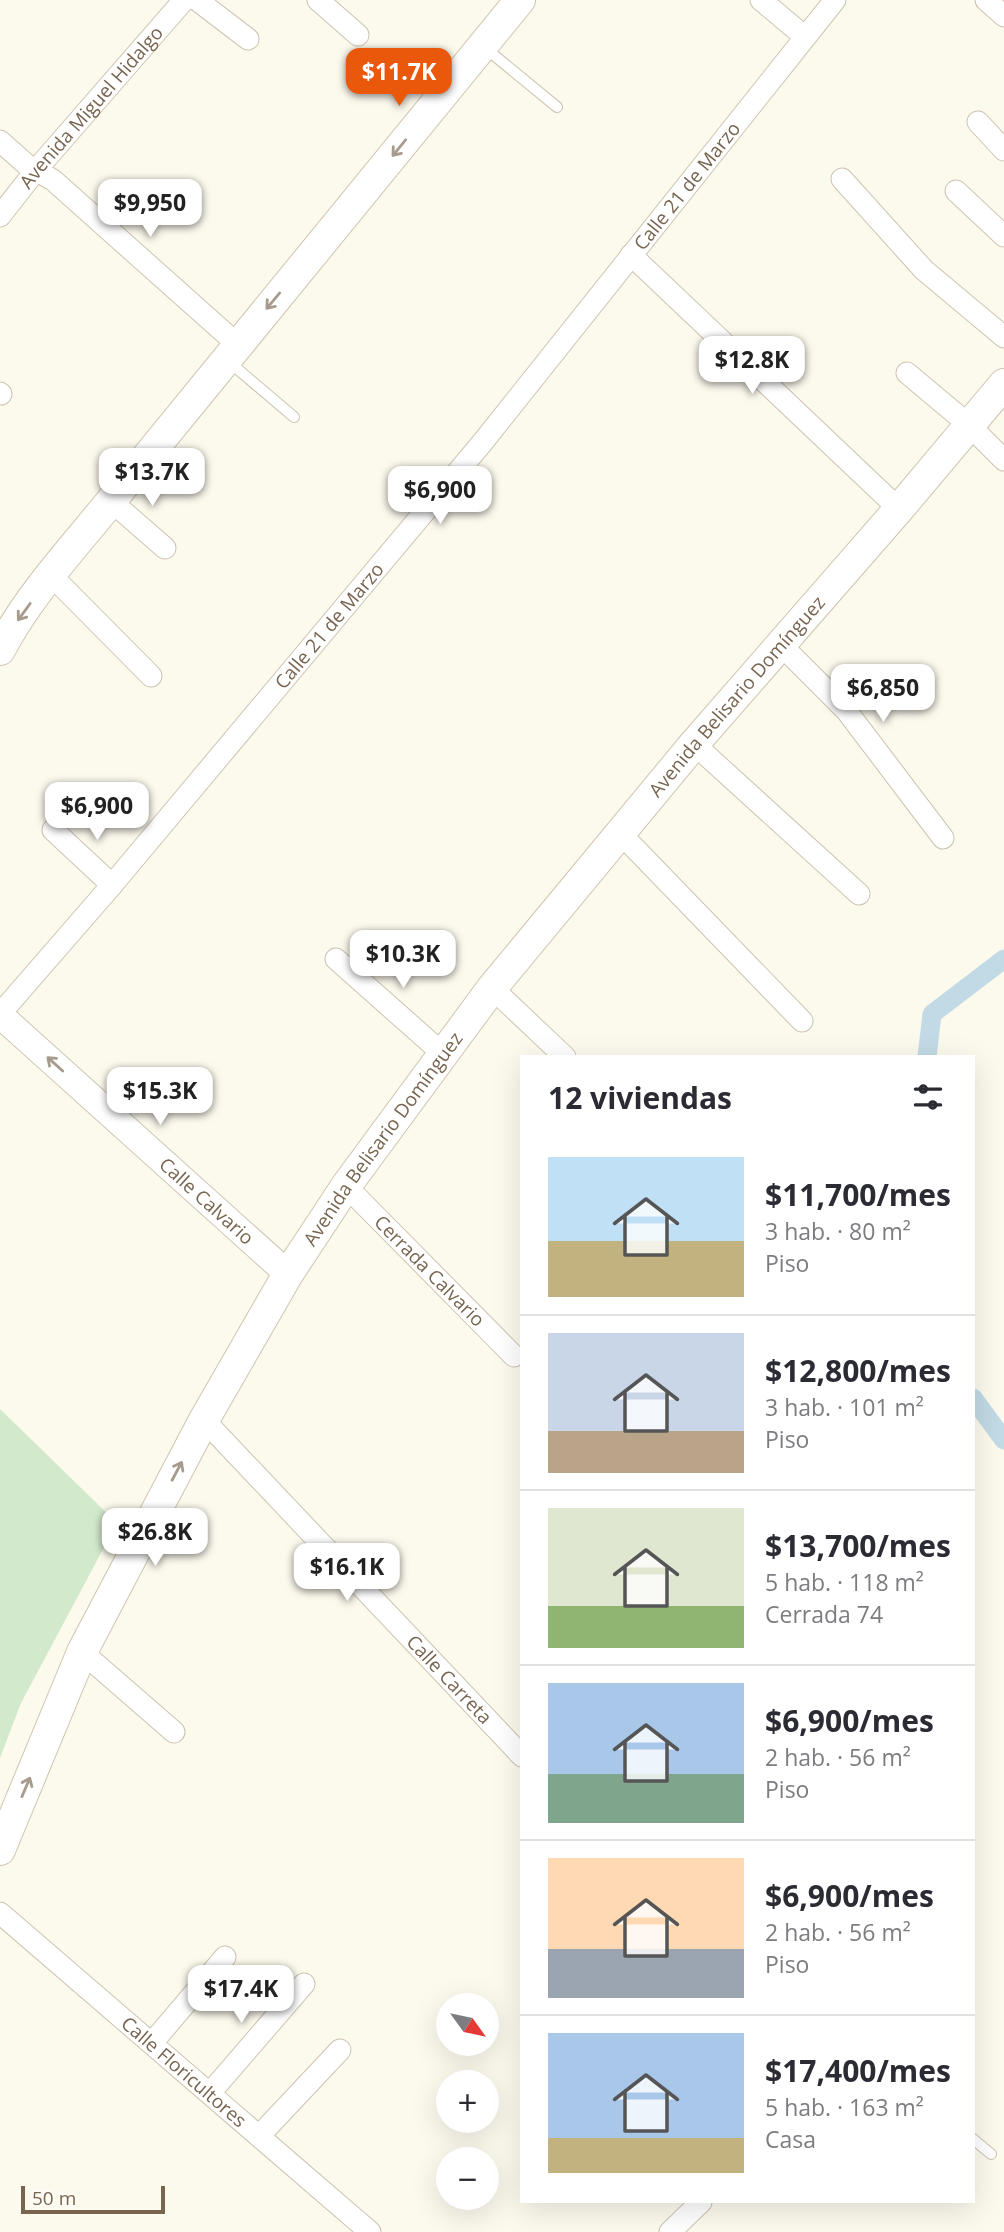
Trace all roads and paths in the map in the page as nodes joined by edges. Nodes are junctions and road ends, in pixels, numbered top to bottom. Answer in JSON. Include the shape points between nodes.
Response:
{"nodes":[{"id":1,"x":184,"y":0,"type":"edge"},
{"id":2,"x":197,"y":0,"type":"edge"},
{"id":3,"x":318,"y":0,"type":"edge"},
{"id":4,"x":520,"y":0,"type":"edge"},
{"id":5,"x":761,"y":0,"type":"edge"},
{"id":6,"x":835,"y":0,"type":"edge"},
{"id":7,"x":986,"y":0,"type":"edge"},
{"id":8,"x":1004,"y":16,"type":"edge"},
{"id":9,"x":358,"y":35,"type":"dead end"},
{"id":10,"x":805,"y":37,"type":"junction"},
{"id":11,"x":248,"y":39,"type":"dead end"},
{"id":12,"x":483,"y":46,"type":"junction"},
{"id":13,"x":557,"y":107,"type":"dead end"},
{"id":14,"x":978,"y":122,"type":"dead end"},
{"id":15,"x":0,"y":141,"type":"edge"},
{"id":16,"x":1004,"y":150,"type":"edge"},
{"id":17,"x":36,"y":170,"type":"junction"},
{"id":18,"x":842,"y":179,"type":"dead end"},
{"id":19,"x":956,"y":191,"type":"dead end"},
{"id":20,"x":0,"y":216,"type":"edge"},
{"id":21,"x":1004,"y":236,"type":"edge"},
{"id":22,"x":631,"y":256,"type":"junction"},
{"id":23,"x":1004,"y":337,"type":"edge"},
{"id":24,"x":232,"y":352,"type":"junction"},
{"id":25,"x":907,"y":373,"type":"dead end"},
{"id":26,"x":1004,"y":384,"type":"edge"},
{"id":27,"x":294,"y":417,"type":"dead end"},
{"id":28,"x":969,"y":425,"type":"junction"},
{"id":29,"x":1004,"y":460,"type":"edge"},
{"id":30,"x":111,"y":500,"type":"junction"},
{"id":31,"x":899,"y":509,"type":"junction"},
{"id":32,"x":165,"y":548,"type":"dead end"},
{"id":33,"x":51,"y":575,"type":"junction"},
{"id":34,"x":781,"y":645,"type":"junction"},
{"id":35,"x":0,"y":650,"type":"edge"},
{"id":36,"x":151,"y":676,"type":"dead end"},
{"id":37,"x":694,"y":744,"type":"junction"},
{"id":38,"x":53,"y":830,"type":"dead end"},
{"id":39,"x":621,"y":834,"type":"junction"},
{"id":40,"x":943,"y":838,"type":"dead end"},
{"id":41,"x":111,"y":885,"type":"junction"},
{"id":42,"x":859,"y":894,"type":"dead end"},
{"id":43,"x":337,"y":959,"type":"dead end"},
{"id":44,"x":492,"y":988,"type":"junction"},
{"id":45,"x":0,"y":1014,"type":"edge"},
{"id":46,"x":802,"y":1021,"type":"dead end"},
{"id":47,"x":442,"y":1053,"type":"junction"},
{"id":48,"x":563,"y":1055,"type":"edge"},
{"id":49,"x":346,"y":1186,"type":"junction"},
{"id":50,"x":288,"y":1274,"type":"junction"},
{"id":51,"x":514,"y":1356,"type":"dead end"},
{"id":52,"x":204,"y":1420,"type":"junction"},
{"id":53,"x":82,"y":1652,"type":"junction"},
{"id":54,"x":174,"y":1732,"type":"dead end"},
{"id":55,"x":520,"y":1754,"type":"edge"},
{"id":56,"x":0,"y":1850,"type":"edge"},
{"id":57,"x":0,"y":1913,"type":"edge"},
{"id":58,"x":225,"y":1957,"type":"dead end"},
{"id":59,"x":304,"y":1984,"type":"dead end"},
{"id":60,"x":152,"y":2043,"type":"junction"},
{"id":61,"x":340,"y":2050,"type":"dead end"},
{"id":62,"x":210,"y":2094,"type":"junction"},
{"id":63,"x":259,"y":2136,"type":"junction"},
{"id":64,"x":975,"y":2141,"type":"edge"},
{"id":65,"x":992,"y":2154,"type":"dead end"},
{"id":66,"x":700,"y":2203,"type":"edge"},
{"id":67,"x":370,"y":2232,"type":"edge"},
{"id":68,"x":670,"y":2232,"type":"edge"}],
"edges":[{"from":1,"to":17,"type":"street","name":"Avenida Miguel Hidalgo"},
{"from":2,"to":11,"type":"street"},
{"from":3,"to":9,"type":"street"},
{"from":4,"to":12,"type":"main road"},
{"from":5,"to":10,"type":"street"},
{"from":6,"to":10,"type":"street","name":"Calle 21 de Marzo"},
{"from":7,"to":8,"type":"street"},
{"from":10,"to":22,"type":"street","name":"Calle 21 de Marzo"},
{"from":12,"to":13,"type":"lane"},
{"from":12,"to":24,"type":"main road","one_way":true},
{"from":14,"to":16,"type":"street"},
{"from":15,"to":17,"type":"street"},
{"from":17,"to":20,"type":"street","name":"Avenida Miguel Hidalgo"},
{"from":17,"to":24,"type":"street","via":[[52,180]]},
{"from":18,"to":23,"type":"street","via":[[924,270]]},
{"from":19,"to":21,"type":"street"},
{"from":22,"to":31,"type":"street"},
{"from":22,"to":41,"type":"street","name":"Calle 21 de Marzo","via":[[482,443]]},
{"from":24,"to":27,"type":"lane"},
{"from":24,"to":30,"type":"main road"},
{"from":25,"to":28,"type":"street"},
{"from":26,"to":28,"type":"main road","name":"Avenida Belisario Domínguez"},
{"from":28,"to":29,"type":"street"},
{"from":28,"to":31,"type":"main road","name":"Avenida Belisario Domínguez"},
{"from":30,"to":32,"type":"street"},
{"from":30,"to":33,"type":"main road"},
{"from":31,"to":34,"type":"main road","name":"Avenida Belisario Domínguez"},
{"from":33,"to":35,"type":"main road","one_way":true},
{"from":33,"to":36,"type":"street"},
{"from":34,"to":37,"type":"main road","name":"Avenida Belisario Domínguez"},
{"from":34,"to":40,"type":"street","via":[[846,710]]},
{"from":37,"to":39,"type":"main road","name":"Avenida Belisario Domínguez"},
{"from":37,"to":42,"type":"street"},
{"from":38,"to":41,"type":"street"},
{"from":39,"to":44,"type":"main road","name":"Avenida Belisario Domínguez"},
{"from":39,"to":46,"type":"street"},
{"from":41,"to":45,"type":"street","name":"Calle 21 de Marzo"},
{"from":43,"to":47,"type":"street"},
{"from":44,"to":47,"type":"main road","name":"Avenida Belisario Domínguez"},
{"from":44,"to":48,"type":"street"},
{"from":50,"to":45,"type":"street","name":"Calle Calvario","one_way":true},
{"from":47,"to":49,"type":"main road","name":"Avenida Belisario Domínguez"},
{"from":49,"to":50,"type":"main road","name":"Avenida Belisario Domínguez"},
{"from":49,"to":51,"type":"street","name":"Cerrada Calvario"},
{"from":50,"to":52,"type":"main road","name":"Avenida Belisario Domínguez"},
{"from":53,"to":52,"type":"main road","name":"Avenida Belisario Domínguez","one_way":true},
{"from":52,"to":55,"type":"street","name":"Calle Carreta"},
{"from":53,"to":54,"type":"street"},
{"from":56,"to":53,"type":"main road","name":"Avenida Belisario Domínguez","one_way":true},
{"from":57,"to":60,"type":"street","name":"Calle Floricultores"},
{"from":58,"to":60,"type":"street"},
{"from":59,"to":62,"type":"street"},
{"from":60,"to":62,"type":"street","name":"Calle Floricultores"},
{"from":61,"to":63,"type":"street"},
{"from":62,"to":63,"type":"street","name":"Calle Floricultores"},
{"from":63,"to":67,"type":"street","name":"Calle Floricultores"},
{"from":64,"to":65,"type":"lane"},
{"from":66,"to":68,"type":"street"}]}
